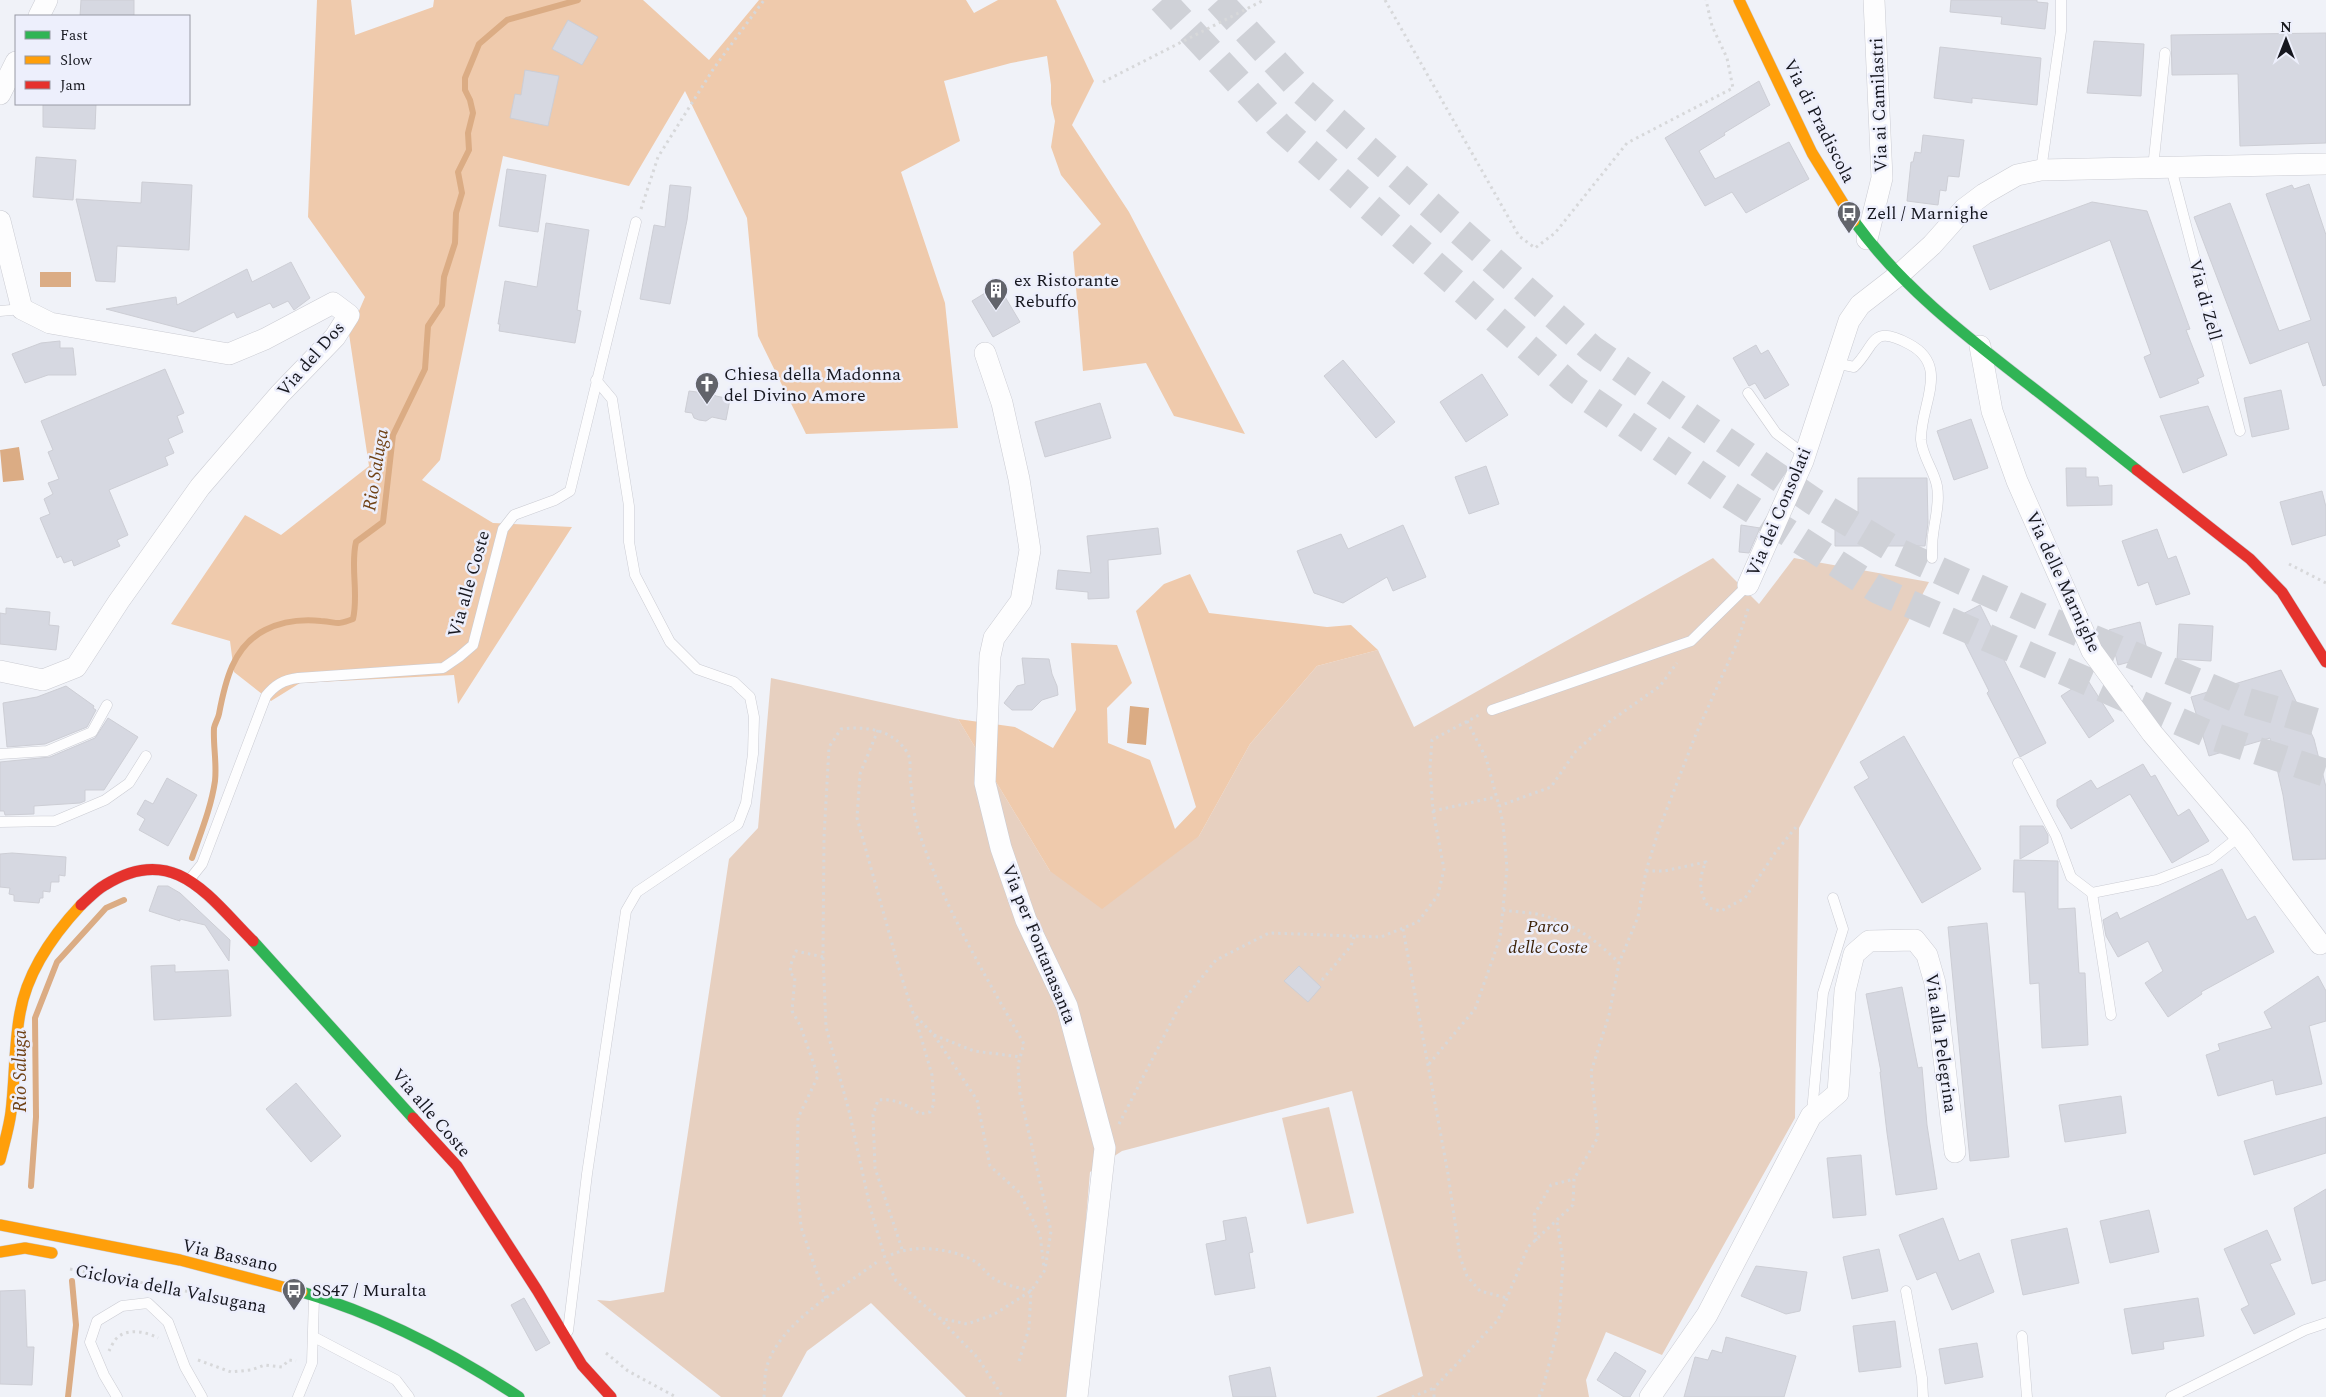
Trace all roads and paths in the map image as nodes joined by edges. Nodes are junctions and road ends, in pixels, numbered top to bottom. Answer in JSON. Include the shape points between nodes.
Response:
{"nodes":[{"id":1,"x":47,"y":0,"type":"edge"},
{"id":2,"x":764,"y":0,"type":"edge"},
{"id":3,"x":1264,"y":0,"type":"edge"},
{"id":4,"x":1385,"y":0,"type":"edge"},
{"id":5,"x":1706,"y":0,"type":"edge"},
{"id":6,"x":1739,"y":0,"type":"edge"},
{"id":7,"x":1874,"y":0,"type":"edge"},
{"id":8,"x":2061,"y":0,"type":"edge"},
{"id":9,"x":40,"y":15,"type":"edge"},
{"id":10,"x":2165,"y":53,"type":"dead end"},
{"id":11,"x":15,"y":64,"type":"edge"},
{"id":12,"x":1103,"y":82,"type":"dead end"},
{"id":13,"x":0,"y":94,"type":"edge"},
{"id":14,"x":2326,"y":164,"type":"edge"},
{"id":15,"x":2162,"y":168,"type":"junction"},
{"id":16,"x":2041,"y":170,"type":"junction"},
{"id":17,"x":0,"y":221,"type":"edge"},
{"id":18,"x":636,"y":222,"type":"joint"},
{"id":19,"x":1867,"y":239,"type":"junction"},
{"id":20,"x":1900,"y":274,"type":"junction"},
{"id":21,"x":22,"y":308,"type":"junction"},
{"id":22,"x":0,"y":310,"type":"edge"},
{"id":23,"x":1980,"y":346,"type":"junction"},
{"id":24,"x":985,"y":353,"type":"dead end"},
{"id":25,"x":1835,"y":363,"type":"junction"},
{"id":26,"x":596,"y":380,"type":"junction"},
{"id":27,"x":1748,"y":393,"type":"dead end"},
{"id":28,"x":2240,"y":430,"type":"dead end"},
{"id":29,"x":1805,"y":455,"type":"junction"},
{"id":30,"x":1932,"y":558,"type":"dead end"},
{"id":31,"x":2285,"y":562,"type":"dead end"},
{"id":32,"x":2326,"y":583,"type":"edge"},
{"id":33,"x":1748,"y":585,"type":"junction"},
{"id":34,"x":1691,"y":641,"type":"junction"},
{"id":35,"x":2326,"y":662,"type":"edge"},
{"id":36,"x":0,"y":671,"type":"edge"},
{"id":37,"x":107,"y":704,"type":"dead end"},
{"id":38,"x":1492,"y":710,"type":"joint"},
{"id":39,"x":1467,"y":721,"type":"junction"},
{"id":40,"x":878,"y":730,"type":"junction"},
{"id":41,"x":0,"y":754,"type":"edge"},
{"id":42,"x":146,"y":756,"type":"dead end"},
{"id":43,"x":2018,"y":763,"type":"dead end"},
{"id":44,"x":1496,"y":797,"type":"junction"},
{"id":45,"x":1499,"y":806,"type":"junction"},
{"id":46,"x":1433,"y":811,"type":"junction"},
{"id":47,"x":0,"y":822,"type":"edge"},
{"id":48,"x":1796,"y":827,"type":"dead end"},
{"id":49,"x":2240,"y":836,"type":"junction"},
{"id":50,"x":1646,"y":871,"type":"junction"},
{"id":51,"x":189,"y":880,"type":"junction"},
{"id":52,"x":2092,"y":894,"type":"junction"},
{"id":53,"x":1833,"y":898,"type":"dead end"},
{"id":54,"x":1502,"y":910,"type":"junction"},
{"id":55,"x":1403,"y":929,"type":"junction"},
{"id":56,"x":1354,"y":937,"type":"junction"},
{"id":57,"x":2320,"y":944,"type":"dead end"},
{"id":58,"x":823,"y":957,"type":"junction"},
{"id":59,"x":1619,"y":963,"type":"junction"},
{"id":60,"x":1322,"y":980,"type":"dead end"},
{"id":61,"x":913,"y":1013,"type":"junction"},
{"id":62,"x":2111,"y":1015,"type":"dead end"},
{"id":63,"x":934,"y":1035,"type":"junction"},
{"id":64,"x":1021,"y":1057,"type":"junction"},
{"id":65,"x":1429,"y":1064,"type":"junction"},
{"id":66,"x":1811,"y":1116,"type":"junction"},
{"id":67,"x":1104,"y":1148,"type":"junction"},
{"id":68,"x":1955,"y":1152,"type":"dead end"},
{"id":69,"x":0,"y":1160,"type":"edge"},
{"id":70,"x":1574,"y":1179,"type":"junction"},
{"id":71,"x":1557,"y":1222,"type":"junction"},
{"id":72,"x":0,"y":1225,"type":"edge"},
{"id":73,"x":1536,"y":1241,"type":"junction"},
{"id":74,"x":902,"y":1250,"type":"junction"},
{"id":75,"x":0,"y":1252,"type":"edge"},
{"id":76,"x":64,"y":1255,"type":"dead end"},
{"id":77,"x":891,"y":1255,"type":"dead end"},
{"id":78,"x":161,"y":1258,"type":"junction"},
{"id":79,"x":877,"y":1262,"type":"dead end"},
{"id":80,"x":137,"y":1264,"type":"dead end"},
{"id":81,"x":65,"y":1268,"type":"dead end"},
{"id":82,"x":1045,"y":1270,"type":"junction"},
{"id":83,"x":1031,"y":1291,"type":"junction"},
{"id":84,"x":1906,"y":1292,"type":"dead end"},
{"id":85,"x":314,"y":1295,"type":"junction"},
{"id":86,"x":1507,"y":1298,"type":"junction"},
{"id":87,"x":826,"y":1299,"type":"junction"},
{"id":88,"x":250,"y":1303,"type":"dead end"},
{"id":89,"x":939,"y":1318,"type":"junction"},
{"id":90,"x":2326,"y":1324,"type":"edge"},
{"id":91,"x":2022,"y":1336,"type":"dead end"},
{"id":92,"x":314,"y":1337,"type":"junction"},
{"id":93,"x":567,"y":1340,"type":"junction"},
{"id":94,"x":605,"y":1353,"type":"dead end"},
{"id":95,"x":1018,"y":1365,"type":"dead end"},
{"id":96,"x":1434,"y":1388,"type":"junction"},
{"id":97,"x":118,"y":1397,"type":"edge"},
{"id":98,"x":202,"y":1397,"type":"edge"},
{"id":99,"x":298,"y":1397,"type":"edge"},
{"id":100,"x":409,"y":1397,"type":"edge"},
{"id":101,"x":519,"y":1397,"type":"edge"},
{"id":102,"x":611,"y":1397,"type":"edge"},
{"id":103,"x":676,"y":1397,"type":"edge"},
{"id":104,"x":764,"y":1397,"type":"edge"},
{"id":105,"x":1003,"y":1397,"type":"edge"},
{"id":106,"x":1077,"y":1397,"type":"edge"},
{"id":107,"x":1412,"y":1397,"type":"edge"},
{"id":108,"x":1434,"y":1397,"type":"edge"},
{"id":109,"x":1539,"y":1397,"type":"edge"},
{"id":110,"x":1650,"y":1397,"type":"edge"},
{"id":111,"x":1923,"y":1397,"type":"edge"},
{"id":112,"x":2027,"y":1397,"type":"edge"},
{"id":113,"x":2170,"y":1397,"type":"edge"}],
"edges":[{"from":1,"to":9,"type":"street"},
{"from":2,"to":18,"type":"path","via":[[714,68],[658,157]]},
{"from":3,"to":12,"type":"path"},
{"from":4,"to":5,"type":"path","via":[[1519,236],[1535,248],[1555,233],[1627,143],[1733,88],[1727,58],[1712,26]]},
{"from":6,"to":19,"type":"street","name":"Via di Pradiscola","via":[[1826,177]]},
{"from":7,"to":19,"type":"street","name":"Via ai Camilastri","via":[[1882,178]]},
{"from":8,"to":16,"type":"lane","via":[[2060,32]]},
{"from":10,"to":15,"type":"lane","name":"Via di Zell"},
{"from":11,"to":13,"type":"street"},
{"from":14,"to":15,"type":"street"},
{"from":15,"to":16,"type":"street"},
{"from":15,"to":28,"type":"lane","name":"Via di Zell"},
{"from":16,"to":20,"type":"street","via":[[2017,175],[1984,194]]},
{"from":17,"to":21,"type":"street"},
{"from":18,"to":26,"type":"lane","name":"Via alle Coste"},
{"from":19,"to":20,"type":"street","name":"Via di Pradiscola"},
{"from":20,"to":23,"type":"street"},
{"from":20,"to":25,"type":"street","name":"Via dei Consolati","via":[[1860,305],[1849,320]]},
{"from":21,"to":22,"type":"lane"},
{"from":21,"to":36,"type":"street","name":"Via del Dos","via":[[50,323],[229,354],[334,303],[349,315],[335,337],[200,486],[76,667],[43,680]]},
{"from":23,"to":35,"type":"street","via":[[2250,559],[2282,592]]},
{"from":23,"to":49,"type":"street","name":"Via delle Marnighe","via":[[1992,411],[2016,481],[2092,650],[2152,733]]},
{"from":24,"to":67,"type":"street","name":"Via per Fontanasanta","via":[[1004,413],[1030,550],[1021,601],[994,638],[990,656],[985,784],[1001,848],[1026,920],[1067,1006]]},
{"from":25,"to":29,"type":"street","name":"Via dei Consolati"},
{"from":25,"to":30,"type":"lane","via":[[1854,367],[1862,360],[1870,343],[1879,336],[1895,336],[1914,347],[1932,372],[1921,432],[1921,444],[1938,488]]},
{"from":26,"to":51,"type":"lane","name":"Via alle Coste","via":[[570,491],[514,515],[503,529],[473,645],[443,668],[298,678],[274,686],[266,696],[202,864]]},
{"from":26,"to":93,"type":"lane","via":[[612,399],[629,506],[629,542],[635,575],[670,642],[697,669],[734,682],[750,697],[754,717],[753,754],[746,803],[738,824],[637,892],[626,911],[587,1174]]},
{"from":27,"to":29,"type":"lane","via":[[1776,433]]},
{"from":29,"to":33,"type":"street","name":"Via dei Consolati"},
{"from":31,"to":32,"type":"path"},
{"from":33,"to":34,"type":"lane","name":"Via dei Consolati"},
{"from":33,"to":50,"type":"path","via":[[1749,604],[1737,643],[1696,734]]},
{"from":34,"to":38,"type":"lane","name":"Via dei Consolati"},
{"from":34,"to":45,"type":"path","via":[[1660,686],[1583,745],[1551,786]]},
{"from":37,"to":41,"type":"lane","via":[[92,732],[47,751]]},
{"from":38,"to":39,"type":"path"},
{"from":39,"to":44,"type":"path","via":[[1486,758]]},
{"from":39,"to":46,"type":"path","via":[[1432,740]]},
{"from":40,"to":58,"type":"path","via":[[861,727],[841,729],[829,747],[823,858]]},
{"from":40,"to":61,"type":"path","via":[[860,774],[857,818]]},
{"from":40,"to":64,"type":"path","via":[[893,738],[909,754],[917,827],[970,949],[1024,1044]]},
{"from":42,"to":47,"type":"lane","via":[[129,783],[106,800],[55,821]]},
{"from":43,"to":52,"type":"lane","via":[[2056,836],[2071,877]]},
{"from":44,"to":45,"type":"path"},
{"from":44,"to":46,"type":"path"},
{"from":45,"to":54,"type":"path","via":[[1504,823],[1507,868]]},
{"from":46,"to":55,"type":"path","via":[[1444,868],[1438,895],[1418,922]]},
{"from":48,"to":50,"type":"path","via":[[1745,898],[1721,911],[1709,908],[1701,896],[1700,875],[1706,862],[1664,871]]},
{"from":49,"to":52,"type":"lane","via":[[2210,859],[2157,880]]},
{"from":49,"to":57,"type":"street","name":"Via delle Marnighe"},
{"from":50,"to":59,"type":"path","via":[[1638,917]]},
{"from":51,"to":69,"type":"street","name":"Via alle Coste","via":[[173,871],[157,869],[128,874],[104,885],[54,936],[37,964],[20,1013],[11,1114]]},
{"from":51,"to":93,"type":"street","name":"Via alle Coste","via":[[260,948],[457,1166]]},
{"from":52,"to":62,"type":"lane"},
{"from":53,"to":66,"type":"lane","name":"Via alla Pelegrina","via":[[1843,929],[1824,993]]},
{"from":54,"to":59,"type":"path","via":[[1541,915],[1574,928],[1602,945]]},
{"from":54,"to":65,"type":"path","via":[[1500,938],[1475,1009]]},
{"from":55,"to":56,"type":"path","via":[[1381,937]]},
{"from":55,"to":65,"type":"path"},
{"from":56,"to":60,"type":"path","via":[[1351,946]]},
{"from":56,"to":67,"type":"path","via":[[1268,933],[1216,960],[1181,1003]]},
{"from":58,"to":87,"type":"path","via":[[796,951],[790,973],[795,977],[792,1011],[818,1076],[798,1118],[797,1179],[801,1227]]},
{"from":58,"to":89,"type":"path","via":[[826,1027],[885,1258],[896,1281]]},
{"from":59,"to":70,"type":"path","via":[[1591,1072],[1598,1137]]},
{"from":61,"to":63,"type":"path"},
{"from":61,"to":74,"type":"path","via":[[932,1075],[934,1104],[930,1112],[920,1114],[889,1099],[878,1100],[873,1115],[875,1168]]},
{"from":63,"to":64,"type":"path","via":[[974,1051]]},
{"from":63,"to":82,"type":"path","via":[[977,1100],[990,1166],[1020,1193],[1040,1235]]},
{"from":64,"to":82,"type":"path","via":[[1018,1065],[1020,1094],[1051,1231]]},
{"from":65,"to":86,"type":"path","via":[[1460,1257],[1467,1276],[1480,1292]]},
{"from":66,"to":68,"type":"street","name":"Via alla Pelegrina","via":[[1838,1093],[1845,991],[1854,954],[1869,941],[1914,940],[1927,955],[1935,983]]},
{"from":66,"to":110,"type":"street","name":"Via alla Pelegrina","via":[[1707,1315]]},
{"from":67,"to":106,"type":"street","name":"Via per Fontanasanta"},
{"from":70,"to":71,"type":"path","via":[[1573,1205]]},
{"from":70,"to":73,"type":"path","via":[[1551,1184],[1534,1215]]},
{"from":71,"to":73,"type":"path"},
{"from":71,"to":109,"type":"path","via":[[1563,1261],[1559,1324]]},
{"from":72,"to":78,"type":"street","name":"Via Bassano"},
{"from":73,"to":86,"type":"path","via":[[1528,1247]]},
{"from":74,"to":77,"type":"path"},
{"from":74,"to":83,"type":"path","via":[[922,1247],[967,1258],[997,1281]]},
{"from":75,"to":76,"type":"street","via":[[25,1248]]},
{"from":78,"to":80,"type":"street"},
{"from":78,"to":85,"type":"street","name":"Via Bassano"},
{"from":79,"to":87,"type":"path"},
{"from":81,"to":88,"type":"path","name":"Ciclovia della Valsugana"},
{"from":82,"to":83,"type":"path"},
{"from":83,"to":89,"type":"path","via":[[992,1315],[967,1324]]},
{"from":83,"to":95,"type":"path","via":[[1029,1328]]},
{"from":84,"to":111,"type":"lane"},
{"from":85,"to":92,"type":"lane"},
{"from":85,"to":101,"type":"street","name":"Via Bassano","via":[[358,1310],[422,1339]]},
{"from":86,"to":96,"type":"path","via":[[1498,1320]]},
{"from":87,"to":104,"type":"path","via":[[781,1337],[767,1366]]},
{"from":89,"to":105,"type":"path","via":[[978,1358]]},
{"from":90,"to":113,"type":"lane","via":[[2305,1330]]},
{"from":91,"to":112,"type":"lane"},
{"from":92,"to":99,"type":"lane","via":[[312,1362]]},
{"from":92,"to":100,"type":"lane","via":[[396,1380]]},
{"from":93,"to":102,"type":"street","name":"Via alle Coste","via":[[582,1365]]},
{"from":94,"to":103,"type":"path","via":[[628,1371]]},
{"from":96,"to":107,"type":"path"},
{"from":96,"to":108,"type":"path"},
{"from":97,"to":98,"type":"lane","via":[[90,1342],[97,1321],[122,1306],[148,1303],[168,1322],[185,1367]]}]}
